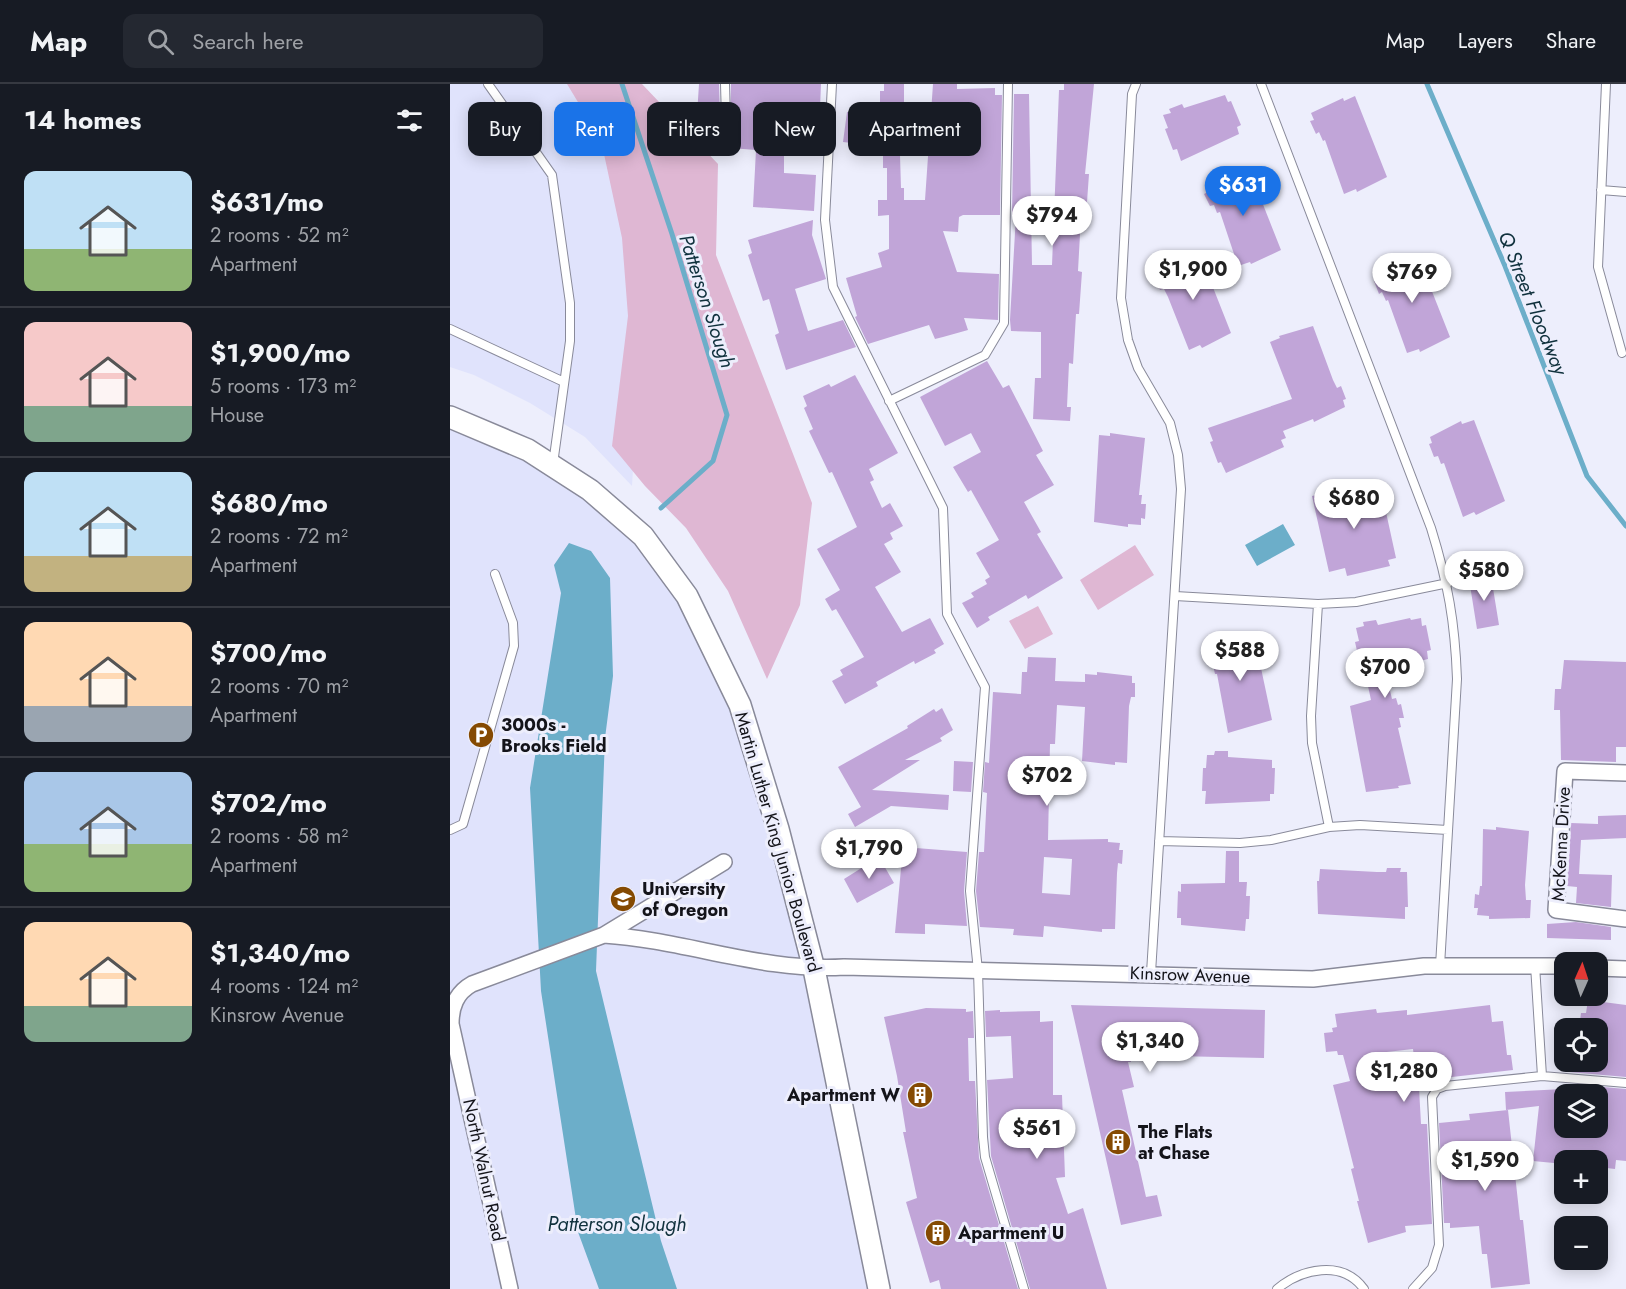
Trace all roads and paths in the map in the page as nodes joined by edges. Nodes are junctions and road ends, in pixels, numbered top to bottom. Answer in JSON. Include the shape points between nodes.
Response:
{"nodes":[{"id":1,"x":488,"y":84,"type":"edge"},
{"id":2,"x":724,"y":84,"type":"edge"},
{"id":3,"x":832,"y":84,"type":"edge"},
{"id":4,"x":1008,"y":84,"type":"edge"},
{"id":5,"x":1136,"y":84,"type":"edge"},
{"id":6,"x":1261,"y":84,"type":"edge"},
{"id":7,"x":1606,"y":84,"type":"edge"},
{"id":8,"x":725,"y":102,"type":"edge"},
{"id":9,"x":1601,"y":190,"type":"junction"},
{"id":10,"x":1626,"y":192,"type":"edge"},
{"id":11,"x":450,"y":329,"type":"edge"},
{"id":12,"x":1622,"y":353,"type":"dead end"},
{"id":13,"x":564,"y":382,"type":"junction"},
{"id":14,"x":889,"y":401,"type":"junction"},
{"id":15,"x":450,"y":417,"type":"edge"},
{"id":16,"x":553,"y":466,"type":"junction"},
{"id":17,"x":495,"y":574,"type":"dead end"},
{"id":18,"x":1448,"y":583,"type":"junction"},
{"id":19,"x":1175,"y":596,"type":"junction"},
{"id":20,"x":1317,"y":604,"type":"junction"},
{"id":21,"x":1626,"y":773,"type":"edge"},
{"id":22,"x":1329,"y":827,"type":"junction"},
{"id":23,"x":450,"y":830,"type":"edge"},
{"id":24,"x":1448,"y":830,"type":"junction"},
{"id":25,"x":1159,"y":840,"type":"junction"},
{"id":26,"x":724,"y":862,"type":"dead end"},
{"id":27,"x":1626,"y":919,"type":"edge"},
{"id":28,"x":604,"y":935,"type":"junction"},
{"id":29,"x":1535,"y":965,"type":"junction"},
{"id":30,"x":1440,"y":966,"type":"junction"},
{"id":31,"x":1554,"y":966,"type":"edge"},
{"id":32,"x":1608,"y":968,"type":"edge"},
{"id":33,"x":814,"y":969,"type":"junction"},
{"id":34,"x":1626,"y":969,"type":"edge"},
{"id":35,"x":978,"y":971,"type":"junction"},
{"id":36,"x":1151,"y":974,"type":"junction"},
{"id":37,"x":1542,"y":1076,"type":"junction"},
{"id":38,"x":1626,"y":1083,"type":"edge"},
{"id":39,"x":510,"y":1289,"type":"edge"},
{"id":40,"x":879,"y":1289,"type":"edge"},
{"id":41,"x":1023,"y":1289,"type":"edge"},
{"id":42,"x":1277,"y":1289,"type":"edge"},
{"id":43,"x":1364,"y":1289,"type":"edge"},
{"id":44,"x":1413,"y":1289,"type":"edge"}],
"edges":[{"from":1,"to":13,"type":"lane","via":[[552,175],[570,303]]},
{"from":2,"to":8,"type":"lane"},
{"from":3,"to":14,"type":"lane","via":[[825,220],[833,287]]},
{"from":4,"to":14,"type":"lane","via":[[1004,323],[985,354]]},
{"from":5,"to":19,"type":"lane","via":[[1132,94],[1120,298],[1138,368],[1170,423],[1178,455],[1181,489]]},
{"from":6,"to":18,"type":"lane","via":[[1431,528]]},
{"from":7,"to":9,"type":"lane"},
{"from":9,"to":10,"type":"lane"},
{"from":9,"to":12,"type":"lane","via":[[1598,267]]},
{"from":11,"to":13,"type":"lane"},
{"from":13,"to":16,"type":"lane"},
{"from":14,"to":35,"type":"lane","via":[[943,508],[948,614],[985,687],[970,891]]},
{"from":15,"to":16,"type":"main road","name":"Martin Luther King Junior Boulevard","via":[[528,450]]},
{"from":16,"to":33,"type":"main road","name":"Martin Luther King Junior Boulevard","via":[[590,490],[643,536],[687,596],[740,705],[778,829]]},
{"from":17,"to":23,"type":"lane","via":[[513,623],[514,646],[463,824]]},
{"from":18,"to":20,"type":"lane","via":[[1356,602]]},
{"from":18,"to":24,"type":"lane","via":[[1457,680]]},
{"from":19,"to":20,"type":"lane"},
{"from":19,"to":25,"type":"lane"},
{"from":20,"to":22,"type":"lane","via":[[1312,742]]},
{"from":21,"to":27,"type":"street","name":"McKenna Drive","via":[[1564,771],[1556,910]]},
{"from":22,"to":24,"type":"lane"},
{"from":22,"to":25,"type":"lane","via":[[1240,843]]},
{"from":24,"to":30,"type":"lane"},
{"from":25,"to":36,"type":"lane"},
{"from":26,"to":28,"type":"street","name":"North Walnut Road"},
{"from":28,"to":33,"type":"street","name":"North Walnut Road"},
{"from":28,"to":39,"type":"street","name":"North Walnut Road","via":[[464,989],[453,1005],[451,1024]]},
{"from":29,"to":30,"type":"street","name":"Kinsrow Avenue"},
{"from":29,"to":31,"type":"street","name":"Kinsrow Avenue"},
{"from":29,"to":37,"type":"lane"},
{"from":30,"to":36,"type":"street","name":"Kinsrow Avenue","via":[[1313,979]]},
{"from":32,"to":34,"type":"street"},
{"from":33,"to":35,"type":"street","name":"Kinsrow Avenue"},
{"from":33,"to":40,"type":"main road","name":"Martin Luther King Junior Boulevard"},
{"from":35,"to":36,"type":"street","name":"Kinsrow Avenue"},
{"from":35,"to":41,"type":"lane","via":[[984,1148]]},
{"from":37,"to":38,"type":"lane"},
{"from":37,"to":44,"type":"lane","via":[[1445,1086],[1434,1093],[1438,1252],[1427,1275]]},
{"from":42,"to":43,"type":"lane","via":[[1294,1276],[1322,1270],[1338,1272]]}]}
